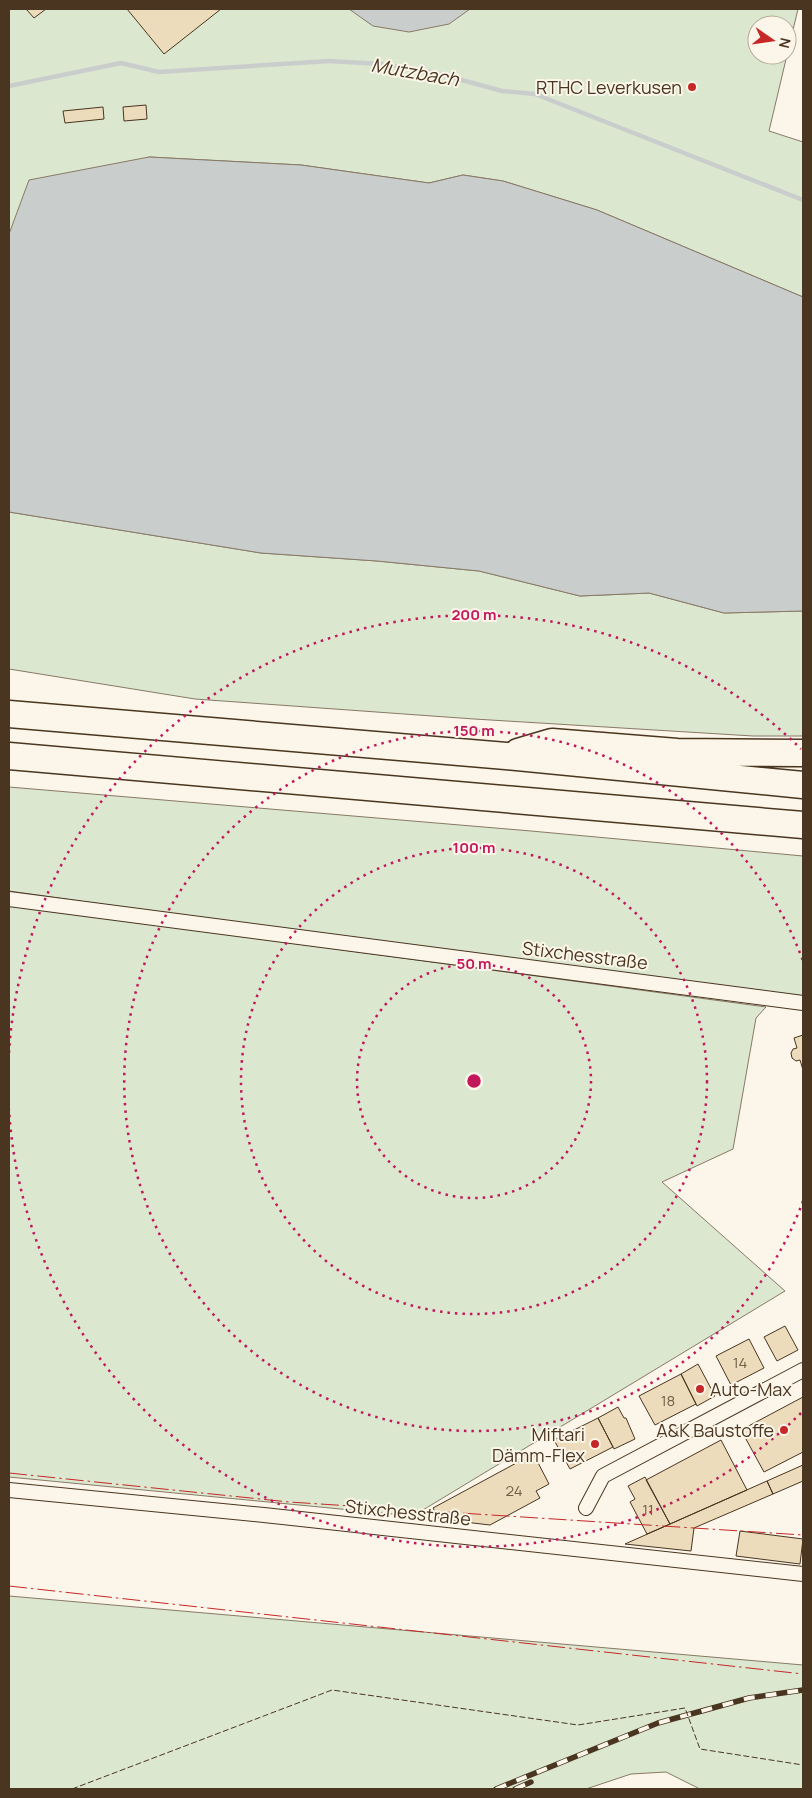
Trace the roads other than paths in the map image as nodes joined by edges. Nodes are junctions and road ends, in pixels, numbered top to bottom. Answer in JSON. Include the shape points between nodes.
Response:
{"nodes":[{"id":1,"x":9,"y":714,"type":"edge"},
{"id":2,"x":803,"y":753,"type":"edge"},
{"id":3,"x":9,"y":756,"type":"edge"},
{"id":4,"x":506,"y":756,"type":"junction"},
{"id":5,"x":803,"y":784,"type":"edge"},
{"id":6,"x":797,"y":827,"type":"edge"},
{"id":7,"x":9,"y":899,"type":"edge"},
{"id":8,"x":803,"y":1003,"type":"edge"},
{"id":9,"x":803,"y":1370,"type":"edge"},
{"id":10,"x":9,"y":1490,"type":"edge"},
{"id":11,"x":586,"y":1508,"type":"dead end"},
{"id":12,"x":803,"y":1574,"type":"edge"}],
"edges":[{"from":1,"to":4,"type":"highway"},
{"from":2,"to":4,"type":"highway","via":[[677,752],[552,742]]},
{"from":3,"to":6,"type":"highway"},
{"from":4,"to":5,"type":"highway"},
{"from":7,"to":8,"type":"street","name":"Stixchesstraße"},
{"from":9,"to":11,"type":"street","via":[[603,1476]]},
{"from":10,"to":12,"type":"street","name":"Stixchesstraße"}]}
